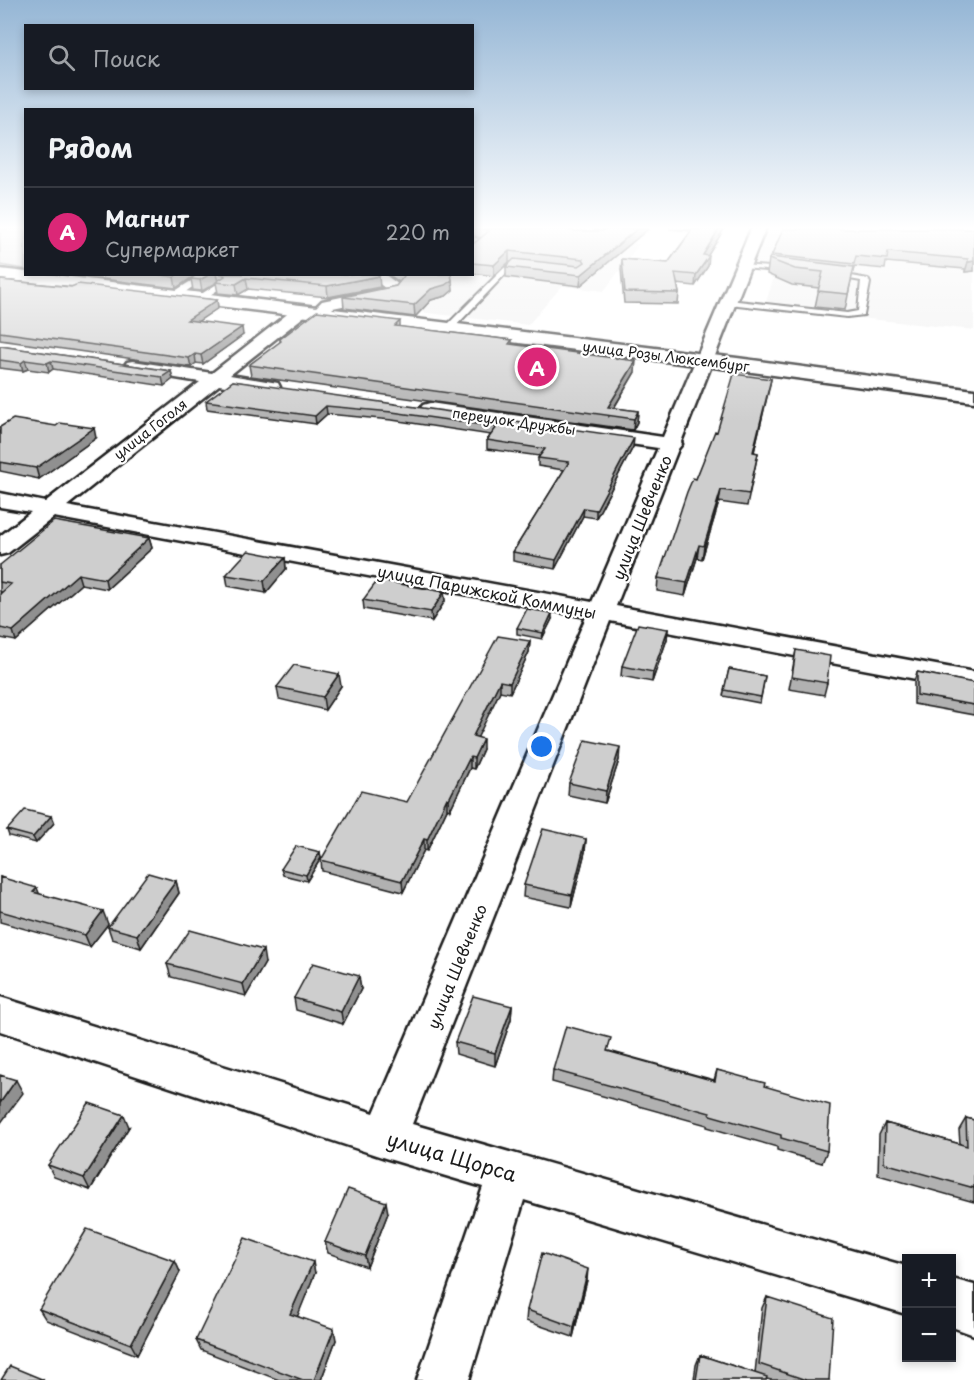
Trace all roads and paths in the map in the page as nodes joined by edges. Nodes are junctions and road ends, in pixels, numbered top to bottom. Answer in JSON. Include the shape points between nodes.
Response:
{"nodes":[{"id":1,"x":165,"y":293,"type":"edge"},
{"id":2,"x":206,"y":293,"type":"edge"},
{"id":3,"x":383,"y":293,"type":"edge"},
{"id":4,"x":482,"y":293,"type":"edge"},
{"id":5,"x":733,"y":293,"type":"edge"},
{"id":6,"x":864,"y":293,"type":"edge"},
{"id":7,"x":175,"y":295,"type":"joint"},
{"id":8,"x":199,"y":298,"type":"junction"},
{"id":9,"x":729,"y":302,"type":"junction"},
{"id":10,"x":309,"y":312,"type":"junction"},
{"id":11,"x":448,"y":329,"type":"junction"},
{"id":12,"x":706,"y":360,"type":"junction"},
{"id":13,"x":113,"y":364,"type":"edge"},
{"id":14,"x":214,"y":378,"type":"junction"},
{"id":15,"x":294,"y":390,"type":"edge"},
{"id":16,"x":974,"y":396,"type":"edge"},
{"id":17,"x":410,"y":406,"type":"edge"},
{"id":18,"x":672,"y":444,"type":"junction"},
{"id":19,"x":0,"y":500,"type":"edge"},
{"id":20,"x":49,"y":509,"type":"junction"},
{"id":21,"x":0,"y":548,"type":"edge"},
{"id":22,"x":602,"y":612,"type":"junction"},
{"id":23,"x":974,"y":681,"type":"edge"},
{"id":24,"x":0,"y":1014,"type":"edge"},
{"id":25,"x":385,"y":1137,"type":"junction"},
{"id":26,"x":510,"y":1173,"type":"junction"},
{"id":27,"x":902,"y":1289,"type":"edge"},
{"id":28,"x":956,"y":1305,"type":"edge"},
{"id":29,"x":974,"y":1310,"type":"edge"},
{"id":30,"x":443,"y":1380,"type":"edge"}],
"edges":[{"from":1,"to":7,"type":"main road","name":"улица Розы Люксембург"},
{"from":2,"to":8,"type":"lane"},
{"from":3,"to":10,"type":"street","name":"улица Гоголя","via":[[328,304]]},
{"from":4,"to":11,"type":"lane"},
{"from":5,"to":9,"type":"street","name":"улица Шевченко"},
{"from":6,"to":9,"type":"lane","via":[[861,313],[847,315]]},
{"from":7,"to":8,"type":"main road","name":"улица Розы Люксембург"},
{"from":8,"to":10,"type":"main road","name":"улица Розы Люксембург"},
{"from":9,"to":12,"type":"street","name":"улица Шевченко"},
{"from":10,"to":11,"type":"main road","name":"улица Розы Люксембург"},
{"from":10,"to":14,"type":"street","name":"улица Гоголя"},
{"from":11,"to":12,"type":"main road","name":"улица Розы Люксембург"},
{"from":12,"to":16,"type":"main road","name":"улица Розы Люксембург"},
{"from":12,"to":18,"type":"street","name":"улица Шевченко"},
{"from":13,"to":14,"type":"street"},
{"from":14,"to":15,"type":"street"},
{"from":14,"to":20,"type":"street","name":"улица Гоголя"},
{"from":17,"to":18,"type":"street","name":"переулок Дружбы"},
{"from":18,"to":22,"type":"street","name":"улица Шевченко"},
{"from":19,"to":20,"type":"street","name":"улица Парижской Коммуны"},
{"from":20,"to":21,"type":"street","name":"улица Гоголя"},
{"from":20,"to":22,"type":"street","name":"улица Парижской Коммуны"},
{"from":22,"to":23,"type":"street","name":"улица Парижской Коммуны"},
{"from":22,"to":25,"type":"street","name":"улица Шевченко"},
{"from":24,"to":25,"type":"street","name":"улица Щорса"},
{"from":25,"to":26,"type":"street","name":"улица Щорса"},
{"from":26,"to":27,"type":"street","name":"улица Щорса"},
{"from":26,"to":30,"type":"street"},
{"from":28,"to":29,"type":"street"}]}
